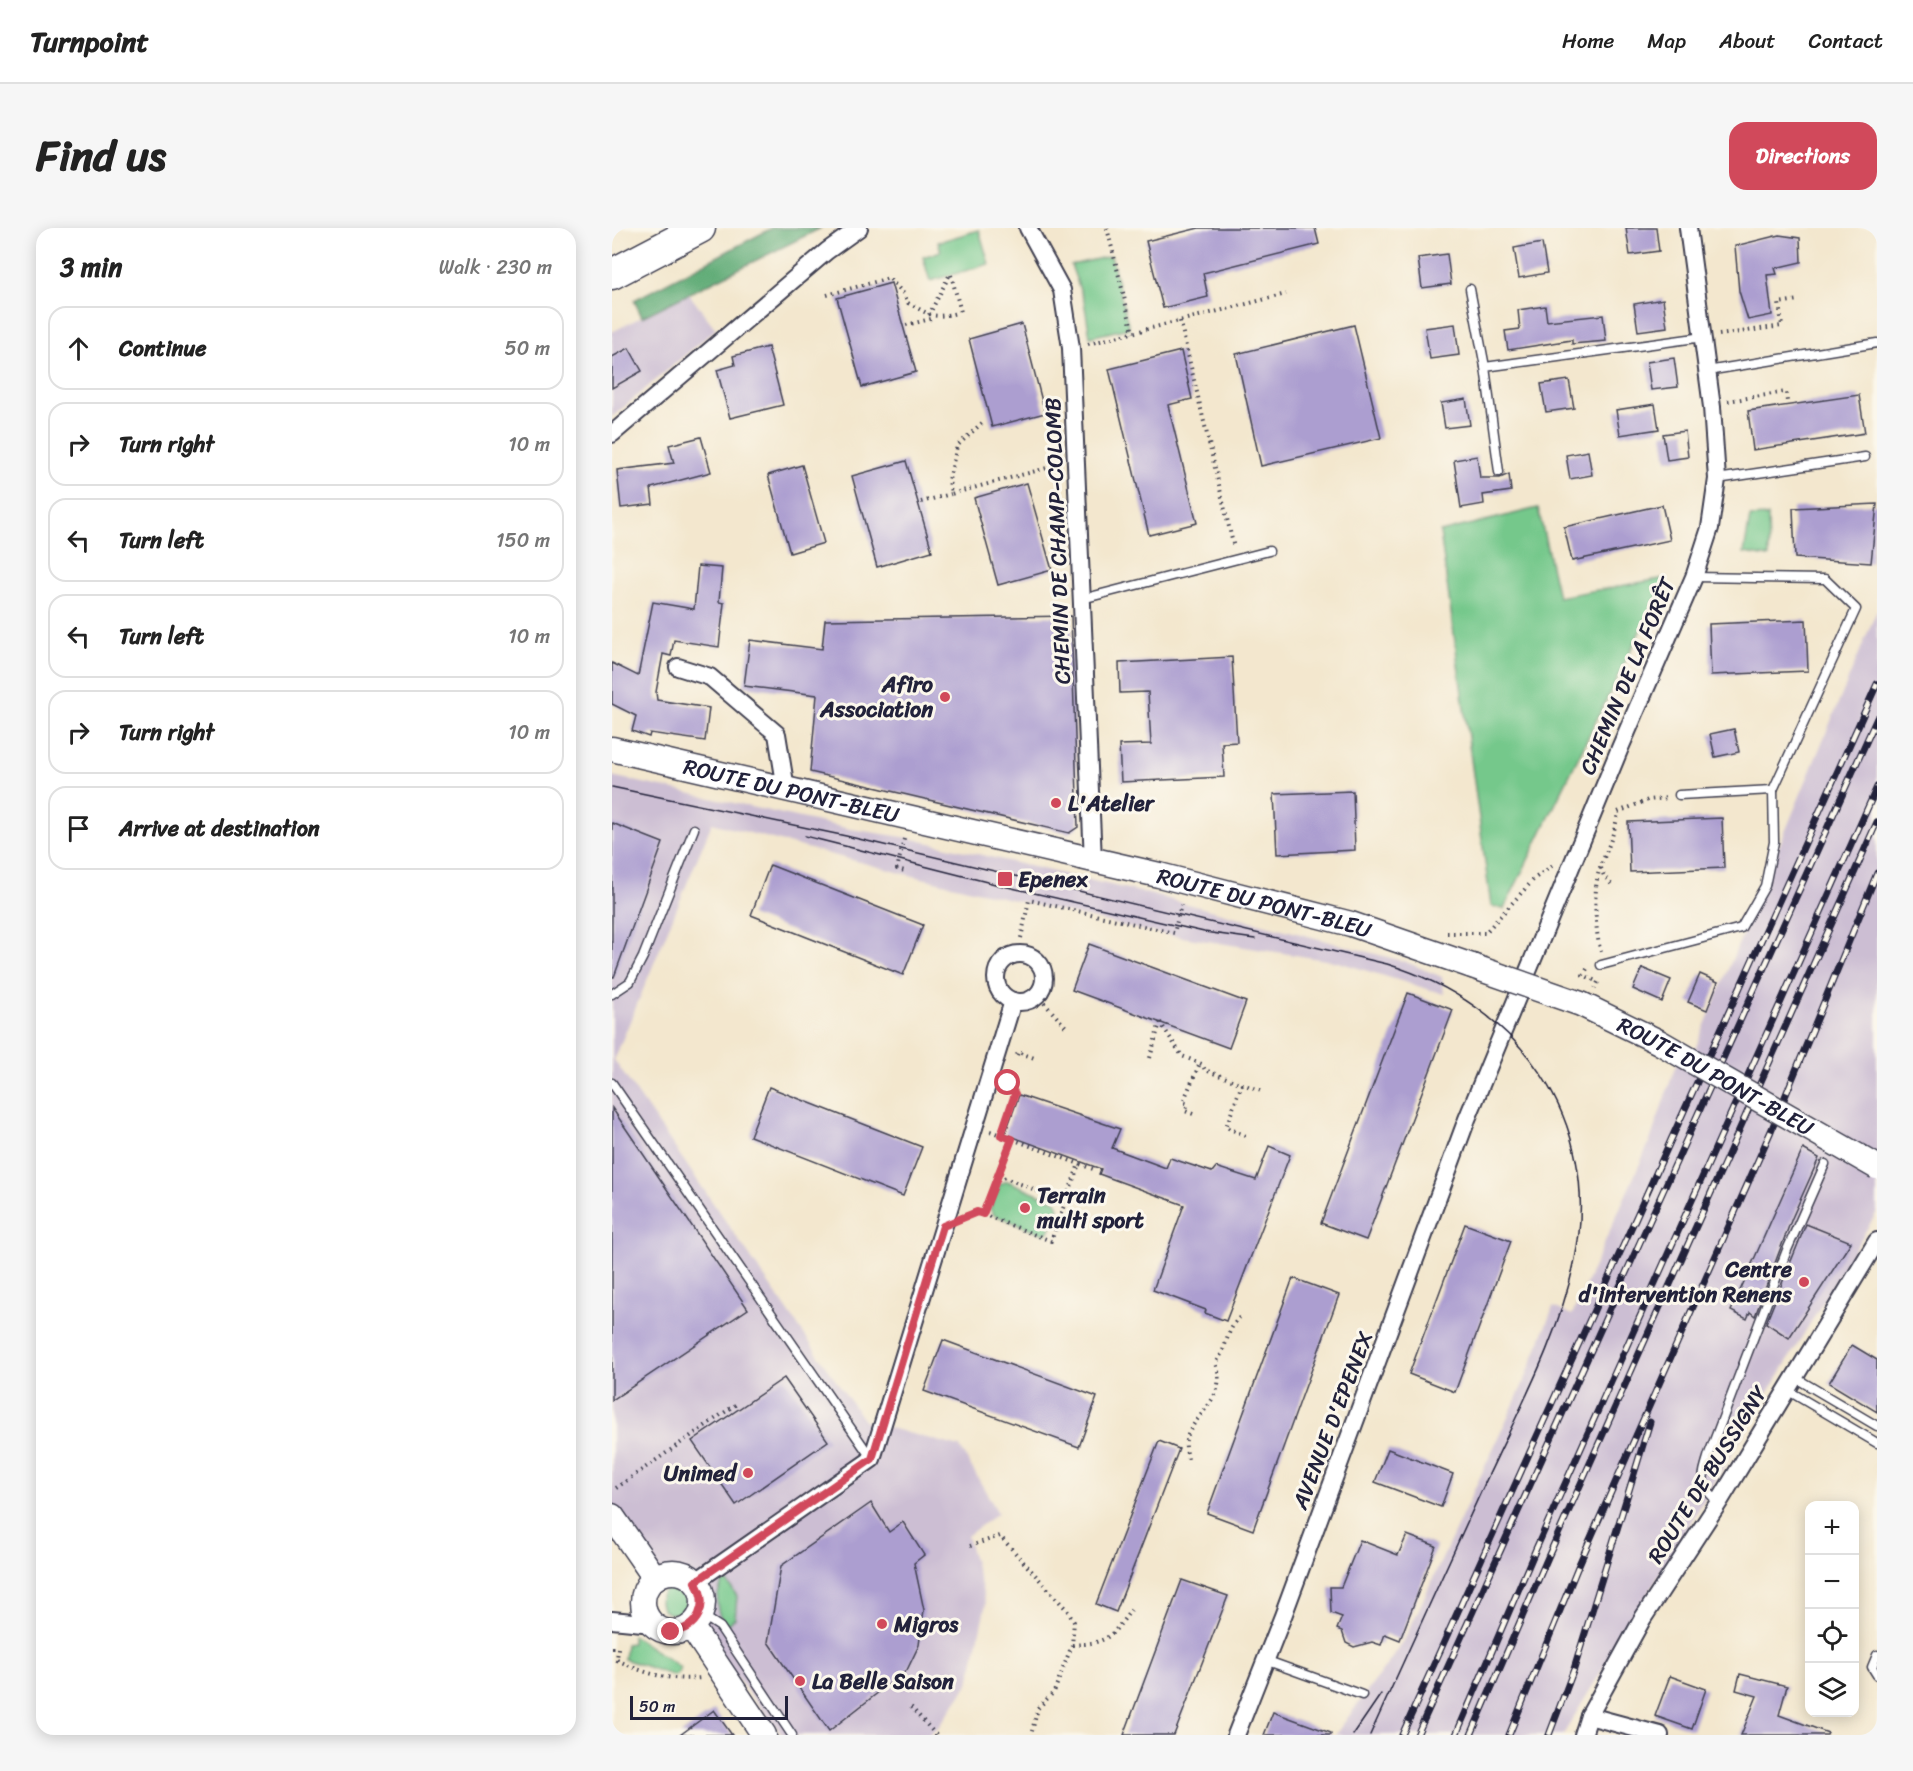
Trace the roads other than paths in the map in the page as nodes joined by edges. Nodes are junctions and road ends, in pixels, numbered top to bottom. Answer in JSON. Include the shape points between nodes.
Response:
{"nodes":[{"id":1,"x":700,"y":228,"type":"edge"},
{"id":2,"x":859,"y":228,"type":"edge"},
{"id":3,"x":1028,"y":228,"type":"edge"},
{"id":4,"x":1688,"y":228,"type":"edge"},
{"id":5,"x":612,"y":274,"type":"edge"},
{"id":6,"x":1470,"y":289,"type":"dead end"},
{"id":7,"x":1703,"y":337,"type":"junction"},
{"id":8,"x":1877,"y":343,"type":"edge"},
{"id":9,"x":1485,"y":367,"type":"junction"},
{"id":10,"x":1707,"y":371,"type":"junction"},
{"id":11,"x":612,"y":434,"type":"edge"},
{"id":12,"x":1865,"y":458,"type":"dead end"},
{"id":13,"x":1499,"y":472,"type":"dead end"},
{"id":14,"x":1717,"y":479,"type":"junction"},
{"id":15,"x":1269,"y":551,"type":"dead end"},
{"id":16,"x":1694,"y":577,"type":"junction"},
{"id":17,"x":1082,"y":599,"type":"junction"},
{"id":18,"x":678,"y":667,"type":"dead end"},
{"id":19,"x":612,"y":749,"type":"edge"},
{"id":20,"x":786,"y":789,"type":"junction"},
{"id":21,"x":1773,"y":790,"type":"junction"},
{"id":22,"x":1679,"y":795,"type":"dead end"},
{"id":23,"x":694,"y":829,"type":"dead end"},
{"id":24,"x":1093,"y":861,"type":"junction"},
{"id":25,"x":1603,"y":964,"type":"road end"},
{"id":26,"x":612,"y":994,"type":"edge"},
{"id":27,"x":1013,"y":1001,"type":"dead end"},
{"id":28,"x":612,"y":1083,"type":"edge"},
{"id":29,"x":1467,"y":1119,"type":"joint"},
{"id":30,"x":1825,"y":1164,"type":"dead end"},
{"id":31,"x":1877,"y":1167,"type":"edge"},
{"id":32,"x":1877,"y":1241,"type":"edge"},
{"id":33,"x":1791,"y":1383,"type":"junction"},
{"id":34,"x":1877,"y":1426,"type":"edge"},
{"id":35,"x":1877,"y":1443,"type":"edge"},
{"id":36,"x":872,"y":1459,"type":"junction"},
{"id":37,"x":1719,"y":1502,"type":"junction"},
{"id":38,"x":612,"y":1516,"type":"edge"},
{"id":39,"x":655,"y":1578,"type":"junction"},
{"id":40,"x":695,"y":1582,"type":"junction"},
{"id":41,"x":612,"y":1620,"type":"edge"},
{"id":42,"x":695,"y":1620,"type":"junction"},
{"id":43,"x":653,"y":1624,"type":"junction"},
{"id":44,"x":1877,"y":1655,"type":"edge"},
{"id":45,"x":1265,"y":1660,"type":"junction"},
{"id":46,"x":1877,"y":1675,"type":"edge"},
{"id":47,"x":1362,"y":1695,"type":"dead end"},
{"id":48,"x":1588,"y":1716,"type":"junction"},
{"id":49,"x":764,"y":1735,"type":"edge"},
{"id":50,"x":792,"y":1735,"type":"edge"},
{"id":51,"x":1236,"y":1735,"type":"edge"},
{"id":52,"x":1583,"y":1735,"type":"edge"},
{"id":53,"x":1660,"y":1735,"type":"edge"}],
"edges":[{"from":1,"to":5,"type":"highway"},
{"from":2,"to":11,"type":"street"},
{"from":3,"to":17,"type":"street","name":"CHEMIN DE CHAMP-COLOMB","via":[[1062,290],[1068,317]]},
{"from":4,"to":7,"type":"street","name":"CHEMIN DE LA FORÊT"},
{"from":6,"to":9,"type":"lane"},
{"from":7,"to":9,"type":"lane"},
{"from":7,"to":10,"type":"street","name":"CHEMIN DE LA FORÊT"},
{"from":8,"to":10,"type":"lane"},
{"from":9,"to":13,"type":"lane"},
{"from":10,"to":14,"type":"street","name":"CHEMIN DE LA FORÊT"},
{"from":12,"to":14,"type":"lane"},
{"from":14,"to":16,"type":"street","name":"CHEMIN DE LA FORÊT","via":[[1710,528]]},
{"from":15,"to":17,"type":"lane"},
{"from":16,"to":21,"type":"lane","via":[[1825,579],[1856,609]]},
{"from":16,"to":29,"type":"street","name":"CHEMIN DE LA FORÊT"},
{"from":17,"to":24,"type":"street","name":"CHEMIN DE CHAMP-COLOMB"},
{"from":18,"to":20,"type":"street","via":[[710,677],[777,734]]},
{"from":19,"to":20,"type":"main road","name":"ROUTE DU PONT-BLEU"},
{"from":20,"to":24,"type":"main road","name":"ROUTE DU PONT-BLEU"},
{"from":21,"to":22,"type":"lane"},
{"from":21,"to":25,"type":"lane","via":[[1774,842],[1765,886],[1741,928]]},
{"from":23,"to":26,"type":"lane","via":[[643,957],[630,982]]},
{"from":24,"to":31,"type":"main road","name":"ROUTE DU PONT-BLEU","bridge":true,"via":[[1159,874],[1351,924],[1581,1005],[1659,1042]]},
{"from":27,"to":36,"type":"street"},
{"from":28,"to":36,"type":"lane"},
{"from":29,"to":45,"type":"street","name":"AVENUE D'EPENEX"},
{"from":30,"to":37,"type":"lane","via":[[1786,1250],[1708,1454],[1703,1484]]},
{"from":32,"to":33,"type":"street","name":"ROUTE DE BUSSIGNY"},
{"from":33,"to":34,"type":"lane"},
{"from":33,"to":35,"type":"lane"},
{"from":33,"to":37,"type":"street","name":"ROUTE DE BUSSIGNY"},
{"from":36,"to":40,"type":"street"},
{"from":37,"to":48,"type":"street","name":"ROUTE DE BUSSIGNY","via":[[1643,1618]]},
{"from":38,"to":39,"type":"main road"},
{"from":39,"to":40,"type":"main road","via":[[673,1572]]},
{"from":39,"to":43,"type":"main road","via":[[643,1601]]},
{"from":40,"to":42,"type":"main road","via":[[703,1598]]},
{"from":41,"to":43,"type":"street"},
{"from":42,"to":43,"type":"main road","via":[[671,1632]]},
{"from":42,"to":49,"type":"main road"},
{"from":42,"to":50,"type":"lane","via":[[720,1627]]},
{"from":44,"to":46,"type":"lane","via":[[1872,1667]]},
{"from":45,"to":47,"type":"lane"},
{"from":45,"to":51,"type":"street","name":"AVENUE D'EPENEX"},
{"from":48,"to":52,"type":"street","name":"ROUTE DE BUSSIGNY"},
{"from":48,"to":53,"type":"street"}]}
